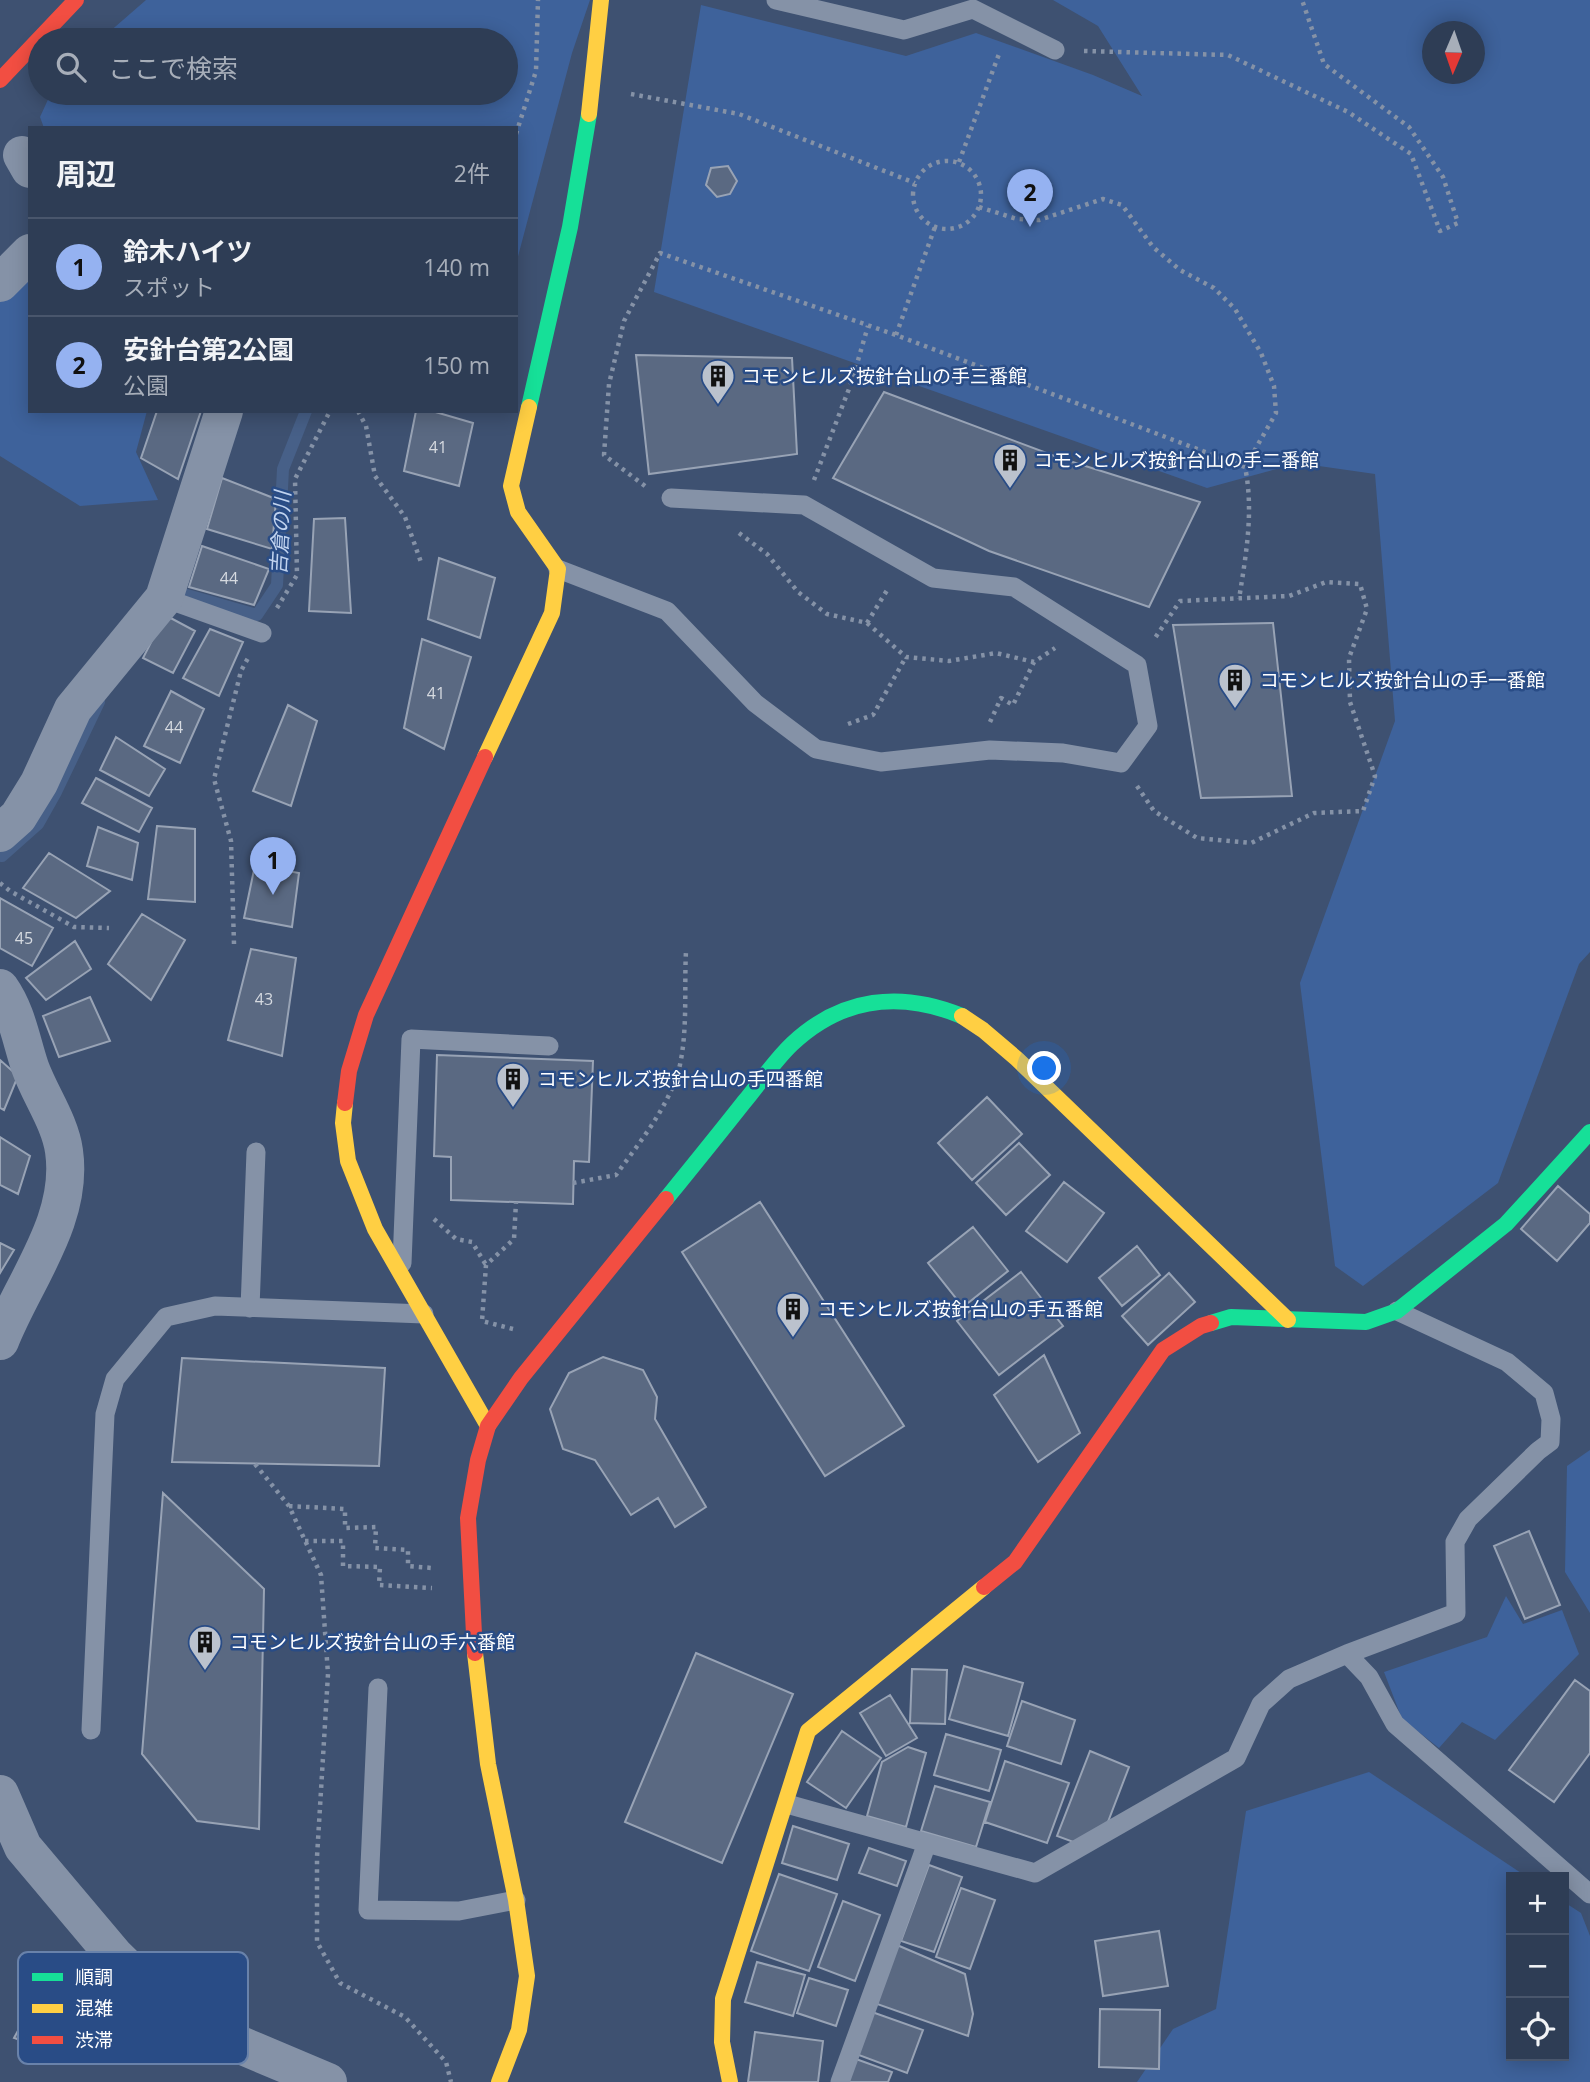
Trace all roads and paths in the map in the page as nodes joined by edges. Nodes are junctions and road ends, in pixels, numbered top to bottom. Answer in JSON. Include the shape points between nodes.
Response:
{"nodes":[{"id":1,"x":76,"y":0,"type":"edge"},
{"id":2,"x":538,"y":0,"type":"edge"},
{"id":3,"x":601,"y":0,"type":"edge"},
{"id":4,"x":776,"y":0,"type":"edge"},
{"id":5,"x":1302,"y":0,"type":"edge"},
{"id":6,"x":1009,"y":27,"type":"junction"},
{"id":7,"x":49,"y":28,"type":"edge"},
{"id":8,"x":1055,"y":50,"type":"joint"},
{"id":9,"x":28,"y":51,"type":"edge"},
{"id":10,"x":0,"y":80,"type":"edge"},
{"id":11,"x":593,"y":87,"type":"junction"},
{"id":12,"x":518,"y":128,"type":"edge"},
{"id":13,"x":959,"y":162,"type":"junction"},
{"id":14,"x":915,"y":183,"type":"junction"},
{"id":15,"x":979,"y":207,"type":"junction"},
{"id":16,"x":935,"y":227,"type":"junction"},
{"id":17,"x":28,"y":255,"type":"edge"},
{"id":18,"x":0,"y":283,"type":"edge"},
{"id":19,"x":868,"y":326,"type":"junction"},
{"id":20,"x":896,"y":335,"type":"junction"},
{"id":21,"x":223,"y":413,"type":"edge"},
{"id":22,"x":329,"y":413,"type":"edge"},
{"id":23,"x":359,"y":413,"type":"edge"},
{"id":24,"x":1245,"y":467,"type":"junction"},
{"id":25,"x":671,"y":498,"type":"joint"},
{"id":26,"x":702,"y":499,"type":"junction"},
{"id":27,"x":804,"y":505,"type":"junction"},
{"id":28,"x":904,"y":562,"type":"junction"},
{"id":29,"x":422,"y":565,"type":"dead end"},
{"id":30,"x":558,"y":569,"type":"junction"},
{"id":31,"x":164,"y":598,"type":"junction"},
{"id":32,"x":1239,"y":599,"type":"junction"},
{"id":33,"x":867,"y":623,"type":"junction"},
{"id":34,"x":1082,"y":631,"type":"junction"},
{"id":35,"x":262,"y":633,"type":"junction"},
{"id":36,"x":905,"y":657,"type":"junction"},
{"id":37,"x":1034,"y":662,"type":"junction"},
{"id":38,"x":1137,"y":665,"type":"junction"},
{"id":39,"x":804,"y":740,"type":"junction"},
{"id":40,"x":977,"y":751,"type":"junction"},
{"id":41,"x":1121,"y":763,"type":"junction"},
{"id":42,"x":0,"y":833,"type":"edge"},
{"id":43,"x":0,"y":883,"type":"edge"},
{"id":44,"x":109,"y":928,"type":"dead end"},
{"id":45,"x":233,"y":944,"type":"dead end"},
{"id":46,"x":685,"y":951,"type":"dead end"},
{"id":47,"x":0,"y":988,"type":"edge"},
{"id":48,"x":548,"y":1046,"type":"dead end"},
{"id":49,"x":1590,"y":1132,"type":"edge"},
{"id":50,"x":256,"y":1152,"type":"dead end"},
{"id":51,"x":573,"y":1183,"type":"dead end"},
{"id":52,"x":516,"y":1202,"type":"dead end"},
{"id":53,"x":404,"y":1216,"type":"junction"},
{"id":54,"x":486,"y":1265,"type":"junction"},
{"id":55,"x":401,"y":1274,"type":"junction"},
{"id":56,"x":250,"y":1308,"type":"junction"},
{"id":57,"x":1397,"y":1311,"type":"junction"},
{"id":58,"x":424,"y":1314,"type":"junction"},
{"id":59,"x":1288,"y":1320,"type":"junction"},
{"id":60,"x":519,"y":1330,"type":"dead end"},
{"id":61,"x":0,"y":1341,"type":"edge"},
{"id":62,"x":488,"y":1426,"type":"junction"},
{"id":63,"x":255,"y":1464,"type":"dead end"},
{"id":64,"x":289,"y":1506,"type":"junction"},
{"id":65,"x":305,"y":1541,"type":"junction"},
{"id":66,"x":440,"y":1568,"type":"dead end"},
{"id":67,"x":442,"y":1588,"type":"dead end"},
{"id":68,"x":1347,"y":1654,"type":"junction"},
{"id":69,"x":378,"y":1688,"type":"dead end"},
{"id":70,"x":92,"y":1730,"type":"dead end"},
{"id":71,"x":0,"y":1794,"type":"edge"},
{"id":72,"x":787,"y":1804,"type":"junction"},
{"id":73,"x":928,"y":1843,"type":"junction"},
{"id":74,"x":1590,"y":1894,"type":"edge"},
{"id":75,"x":516,"y":1900,"type":"junction"},
{"id":76,"x":111,"y":1952,"type":"edge"},
{"id":77,"x":248,"y":2047,"type":"edge"},
{"id":78,"x":328,"y":2082,"type":"edge"},
{"id":79,"x":451,"y":2082,"type":"edge"},
{"id":80,"x":499,"y":2082,"type":"edge"},
{"id":81,"x":730,"y":2082,"type":"edge"},
{"id":82,"x":840,"y":2082,"type":"edge"}],
"edges":[{"from":1,"to":7,"type":"main road"},
{"from":2,"to":12,"type":"path","via":[[536,71]]},
{"from":3,"to":11,"type":"main road"},
{"from":4,"to":6,"type":"lane","via":[[904,30],[973,9]]},
{"from":5,"to":8,"type":"path","via":[[1324,64],[1409,127],[1443,177],[1458,223],[1440,231],[1411,154],[1348,112],[1228,55]]},
{"from":6,"to":8,"type":"lane"},
{"from":6,"to":13,"type":"path"},
{"from":9,"to":10,"type":"main road"},
{"from":11,"to":14,"type":"path","via":[[739,114]]},
{"from":11,"to":30,"type":"main road","via":[[570,227],[511,486],[518,512]]},
{"from":13,"to":14,"type":"path","via":[[931,164]]},
{"from":13,"to":15,"type":"path","via":[[981,186]]},
{"from":14,"to":16,"type":"path","via":[[917,212]]},
{"from":15,"to":16,"type":"path","via":[[966,224]]},
{"from":15,"to":24,"type":"path","via":[[1017,219],[1039,220],[1103,199],[1122,205],[1153,247],[1180,271],[1214,288],[1235,309],[1274,386],[1276,413]]},
{"from":16,"to":20,"type":"path"},
{"from":17,"to":18,"type":"street"},
{"from":19,"to":20,"type":"path"},
{"from":19,"to":25,"type":"path","via":[[660,253],[624,321],[609,384],[604,455],[639,484]]},
{"from":19,"to":27,"type":"path","via":[[852,382]]},
{"from":20,"to":24,"type":"path"},
{"from":21,"to":31,"type":"street"},
{"from":22,"to":35,"type":"path","via":[[295,479],[297,575]]},
{"from":23,"to":29,"type":"path","via":[[366,426],[374,476],[405,517]]},
{"from":24,"to":32,"type":"path","via":[[1248,538]]},
{"from":25,"to":26,"type":"lane"},
{"from":26,"to":27,"type":"lane"},
{"from":26,"to":33,"type":"path","via":[[720,519],[767,554],[799,592],[827,614]]},
{"from":27,"to":28,"type":"lane"},
{"from":28,"to":33,"type":"path"},
{"from":28,"to":34,"type":"lane","via":[[933,578],[1014,587]]},
{"from":30,"to":39,"type":"lane","via":[[667,611],[755,704]]},
{"from":30,"to":55,"type":"main road","via":[[552,612],[366,1015],[348,1071],[344,1123],[348,1161],[375,1229]]},
{"from":31,"to":35,"type":"lane"},
{"from":31,"to":42,"type":"street","via":[[73,709],[39,783],[18,817]]},
{"from":32,"to":38,"type":"path","via":[[1180,601]]},
{"from":32,"to":41,"type":"path","via":[[1289,596],[1326,582],[1360,584],[1367,609],[1349,658],[1350,702],[1375,776],[1363,811],[1314,813],[1251,842],[1197,838],[1154,811]]},
{"from":33,"to":36,"type":"path"},
{"from":34,"to":37,"type":"path"},
{"from":34,"to":38,"type":"lane"},
{"from":35,"to":45,"type":"path","via":[[241,671],[214,779],[231,841]]},
{"from":36,"to":37,"type":"path","via":[[949,661],[996,653]]},
{"from":36,"to":39,"type":"path","via":[[873,715]]},
{"from":37,"to":40,"type":"path","via":[[1013,705],[1001,698]]},
{"from":38,"to":41,"type":"lane","via":[[1148,726]]},
{"from":39,"to":40,"type":"lane","via":[[816,749],[881,762]]},
{"from":40,"to":41,"type":"lane","via":[[1063,754]]},
{"from":43,"to":44,"type":"path","via":[[74,927]]},
{"from":46,"to":51,"type":"path","via":[[679,1069],[665,1102],[616,1175]]},
{"from":47,"to":61,"type":"street","via":[[21,1030],[64,1150],[65,1183],[48,1243]]},
{"from":48,"to":53,"type":"lane","via":[[411,1039]]},
{"from":49,"to":57,"type":"main road","via":[[1506,1224]]},
{"from":50,"to":56,"type":"lane"},
{"from":52,"to":54,"type":"path","via":[[514,1239]]},
{"from":53,"to":54,"type":"path","via":[[434,1219],[456,1239],[472,1242]]},
{"from":53,"to":55,"type":"lane"},
{"from":54,"to":60,"type":"path","via":[[482,1321]]},
{"from":55,"to":58,"type":"main road"},
{"from":56,"to":58,"type":"lane"},
{"from":56,"to":70,"type":"lane","via":[[215,1306],[166,1317],[115,1379],[105,1414]]},
{"from":57,"to":59,"type":"main road","via":[[1366,1322]]},
{"from":57,"to":68,"type":"lane","via":[[1507,1362],[1544,1393],[1551,1419],[1550,1443],[1468,1519],[1455,1542],[1456,1612]]},
{"from":58,"to":62,"type":"main road"},
{"from":59,"to":62,"type":"main road","via":[[990,1036],[937,1006],[890,1000],[827,1016],[790,1045],[521,1378]]},
{"from":59,"to":72,"type":"main road","via":[[1231,1317],[1201,1326],[1163,1350],[1015,1562],[808,1731]]},
{"from":62,"to":75,"type":"main road","via":[[468,1518],[475,1659],[488,1764]]},
{"from":63,"to":64,"type":"path"},
{"from":64,"to":65,"type":"path"},
{"from":64,"to":66,"type":"path","via":[[345,1509],[345,1528],[376,1527],[375,1548],[408,1549],[408,1566]]},
{"from":65,"to":67,"type":"path","via":[[343,1541],[343,1566],[380,1567],[379,1585]]},
{"from":65,"to":79,"type":"path","via":[[321,1576],[328,1674],[317,1942],[340,1983],[405,2017],[446,2062]]},
{"from":68,"to":73,"type":"lane","via":[[1289,1679],[1261,1704],[1236,1758],[1035,1873]]},
{"from":68,"to":74,"type":"lane","via":[[1369,1677],[1395,1724]]},
{"from":69,"to":75,"type":"lane","via":[[368,1910],[459,1911]]},
{"from":71,"to":76,"type":"street","via":[[23,1847]]},
{"from":72,"to":73,"type":"lane"},
{"from":72,"to":81,"type":"main road","via":[[723,1999],[722,2042]]},
{"from":73,"to":82,"type":"lane"},
{"from":75,"to":80,"type":"main road","via":[[527,1976],[519,2030]]},
{"from":77,"to":78,"type":"street"}]}
